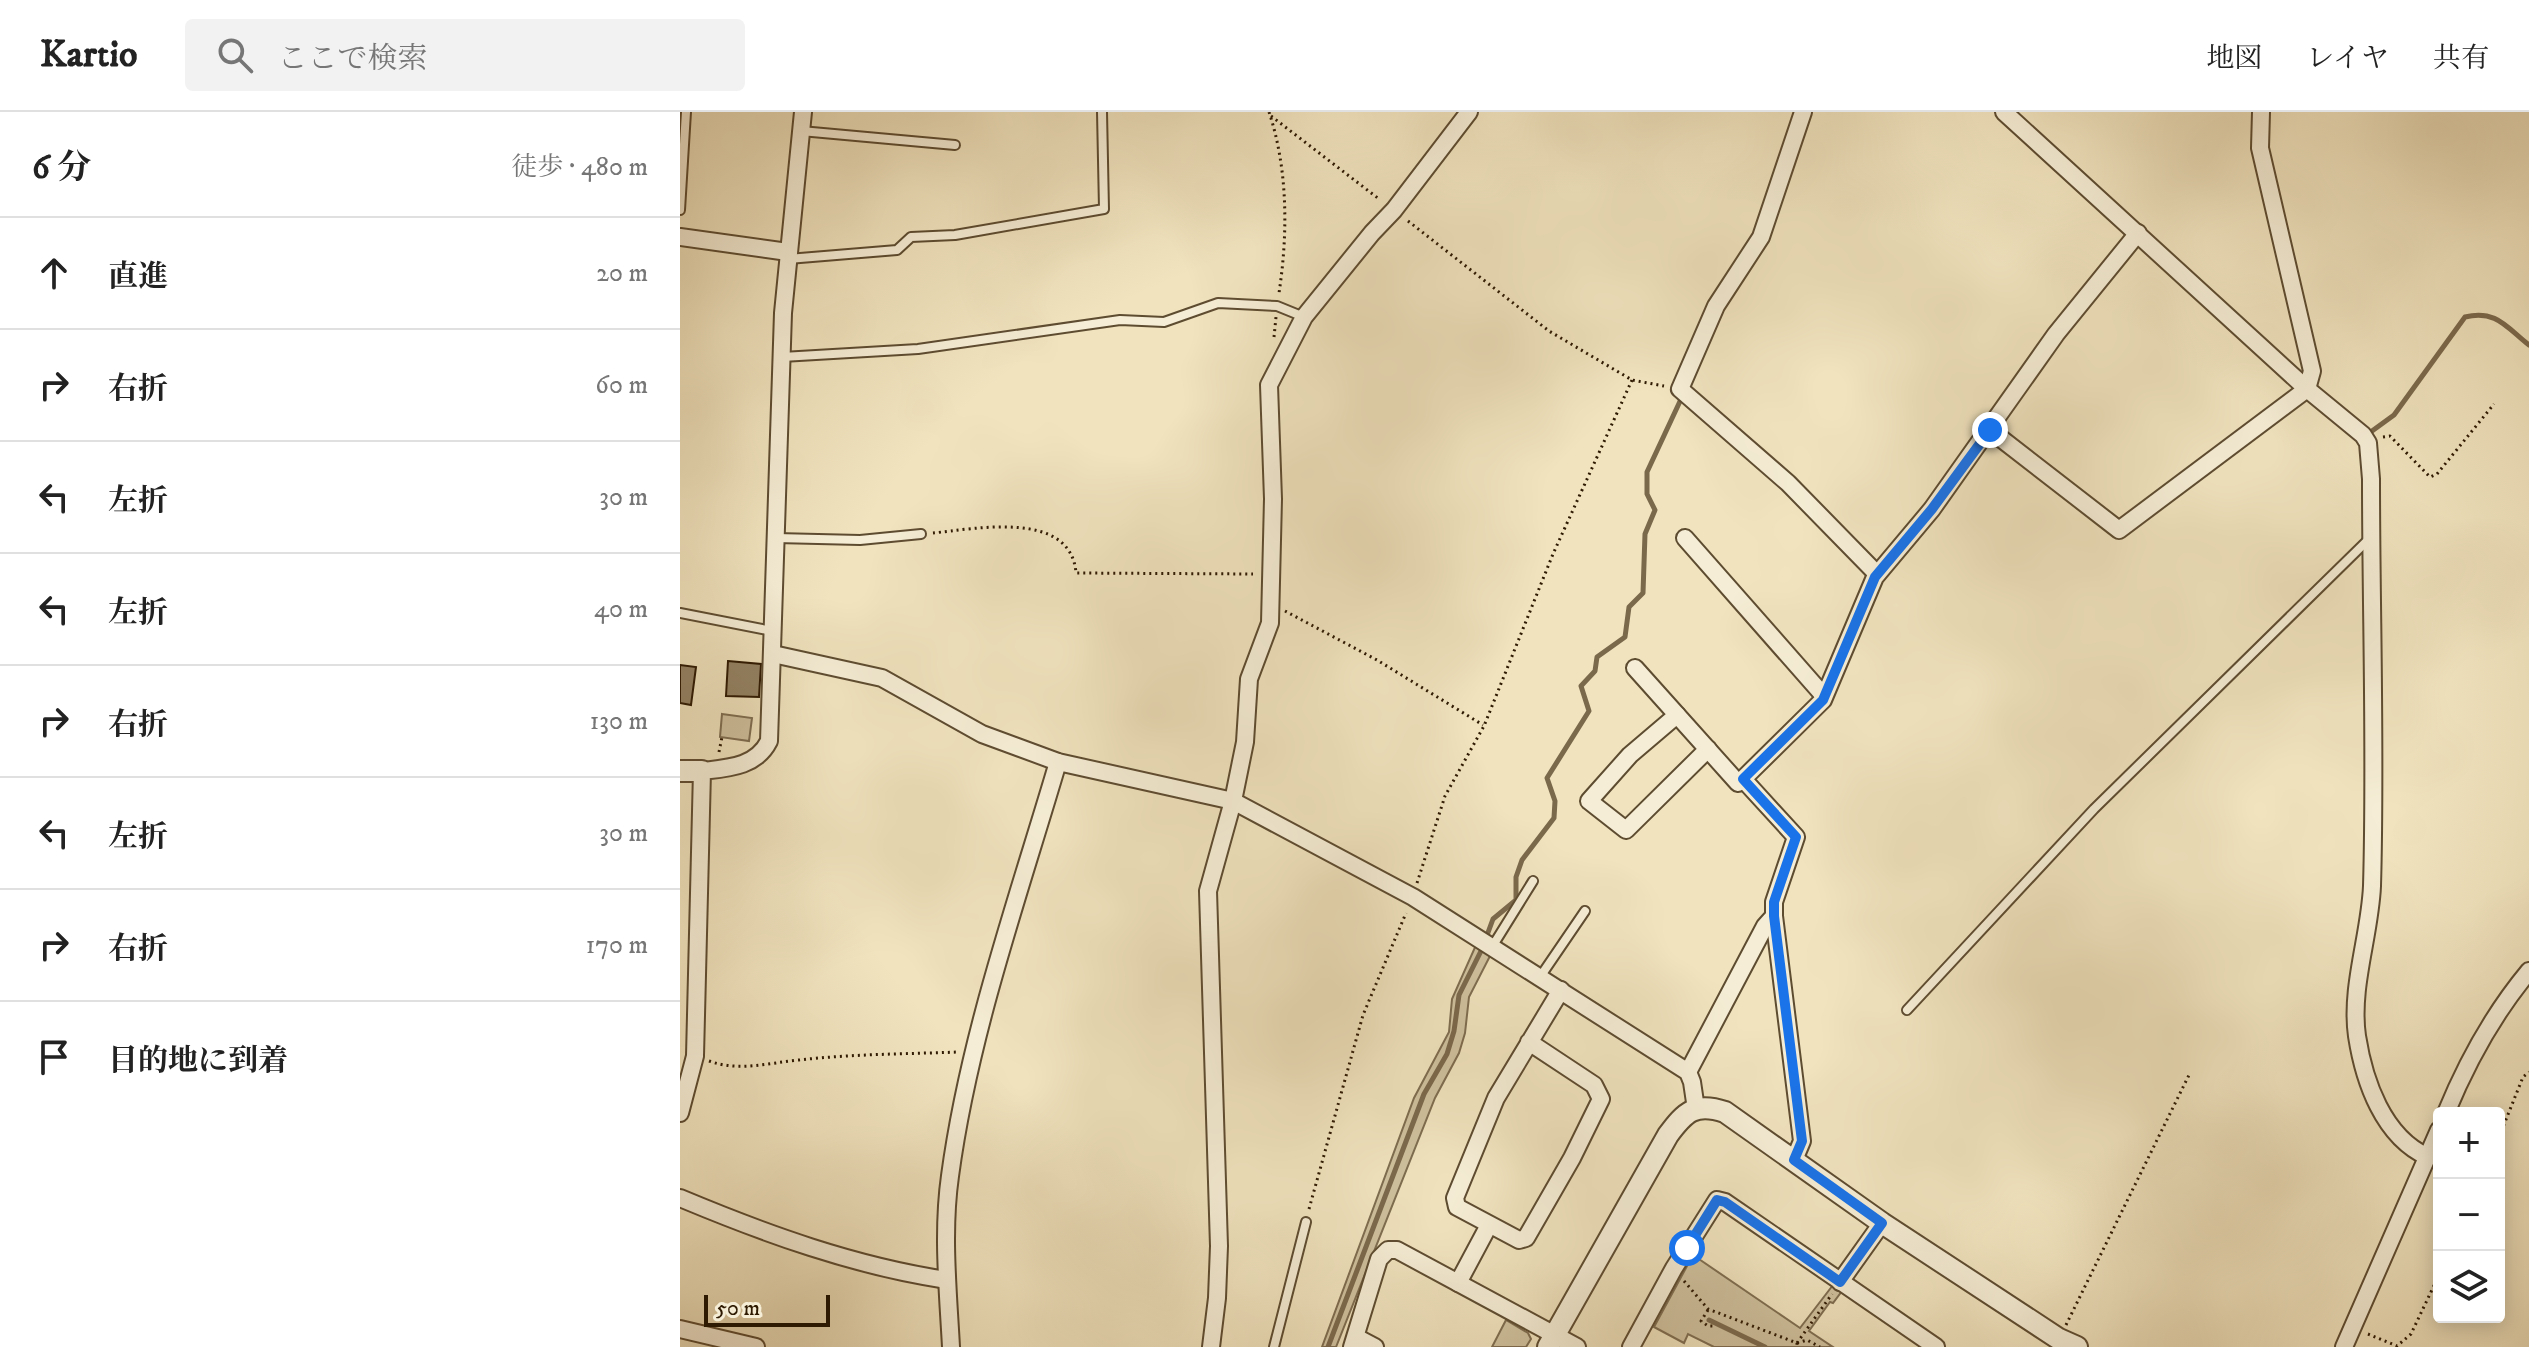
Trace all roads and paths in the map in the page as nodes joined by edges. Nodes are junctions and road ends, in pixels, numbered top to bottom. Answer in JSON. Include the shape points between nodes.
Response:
{"nodes":[{"id":1,"x":686,"y":112,"type":"edge"},
{"id":2,"x":803,"y":112,"type":"edge"},
{"id":3,"x":1102,"y":112,"type":"edge"},
{"id":4,"x":1469,"y":112,"type":"edge"},
{"id":5,"x":1803,"y":112,"type":"edge"},
{"id":6,"x":2004,"y":112,"type":"edge"},
{"id":7,"x":2261,"y":112,"type":"edge"},
{"id":8,"x":1270,"y":114,"type":"edge"},
{"id":9,"x":801,"y":131,"type":"junction"},
{"id":10,"x":955,"y":145,"type":"dead end"},
{"id":11,"x":680,"y":210,"type":"edge"},
{"id":12,"x":1394,"y":210,"type":"junction"},
{"id":13,"x":2138,"y":233,"type":"junction"},
{"id":14,"x":680,"y":237,"type":"edge"},
{"id":15,"x":788,"y":255,"type":"junction"},
{"id":16,"x":1277,"y":306,"type":"junction"},
{"id":17,"x":1304,"y":317,"type":"junction"},
{"id":18,"x":1274,"y":338,"type":"dead end"},
{"id":19,"x":782,"y":357,"type":"junction"},
{"id":20,"x":1632,"y":380,"type":"junction"},
{"id":21,"x":1680,"y":389,"type":"junction"},
{"id":22,"x":2307,"y":389,"type":"junction"},
{"id":23,"x":2494,"y":404,"type":"dead end"},
{"id":24,"x":1990,"y":430,"type":"junction"},
{"id":25,"x":2368,"y":443,"type":"junction"},
{"id":26,"x":921,"y":534,"type":"joint"},
{"id":27,"x":2371,"y":537,"type":"junction"},
{"id":28,"x":775,"y":538,"type":"junction"},
{"id":29,"x":1685,"y":538,"type":"dead end"},
{"id":30,"x":1877,"y":574,"type":"junction"},
{"id":31,"x":1271,"y":575,"type":"junction"},
{"id":32,"x":1271,"y":604,"type":"junction"},
{"id":33,"x":680,"y":613,"type":"edge"},
{"id":34,"x":772,"y":631,"type":"junction"},
{"id":35,"x":773,"y":654,"type":"junction"},
{"id":36,"x":1635,"y":668,"type":"dead end"},
{"id":37,"x":1824,"y":696,"type":"junction"},
{"id":38,"x":1677,"y":715,"type":"junction"},
{"id":39,"x":1484,"y":726,"type":"junction"},
{"id":40,"x":722,"y":737,"type":"dead end"},
{"id":41,"x":1708,"y":749,"type":"junction"},
{"id":42,"x":719,"y":752,"type":"dead end"},
{"id":43,"x":1058,"y":762,"type":"junction"},
{"id":44,"x":680,"y":771,"type":"edge"},
{"id":45,"x":702,"y":771,"type":"junction"},
{"id":46,"x":1743,"y":779,"type":"junction"},
{"id":47,"x":1233,"y":801,"type":"junction"},
{"id":48,"x":1533,"y":881,"type":"dead end"},
{"id":49,"x":1413,"y":897,"type":"junction"},
{"id":50,"x":1585,"y":911,"type":"dead end"},
{"id":51,"x":1774,"y":916,"type":"junction"},
{"id":52,"x":1492,"y":947,"type":"junction"},
{"id":53,"x":2529,"y":971,"type":"edge"},
{"id":54,"x":1540,"y":977,"type":"junction"},
{"id":55,"x":1561,"y":990,"type":"junction"},
{"id":56,"x":1907,"y":1010,"type":"dead end"},
{"id":57,"x":1529,"y":1042,"type":"junction"},
{"id":58,"x":975,"y":1051,"type":"junction"},
{"id":59,"x":695,"y":1056,"type":"junction"},
{"id":60,"x":1688,"y":1072,"type":"junction"},
{"id":61,"x":2529,"y":1072,"type":"edge"},
{"id":62,"x":2189,"y":1075,"type":"dead end"},
{"id":63,"x":2449,"y":1107,"type":"edge"},
{"id":64,"x":1696,"y":1109,"type":"junction"},
{"id":65,"x":680,"y":1113,"type":"edge"},
{"id":66,"x":2505,"y":1122,"type":"edge"},
{"id":67,"x":2433,"y":1145,"type":"edge"},
{"id":68,"x":2428,"y":1157,"type":"junction"},
{"id":69,"x":1794,"y":1160,"type":"junction"},
{"id":70,"x":680,"y":1198,"type":"edge"},
{"id":71,"x":1306,"y":1222,"type":"joint"},
{"id":72,"x":1882,"y":1223,"type":"junction"},
{"id":73,"x":1489,"y":1225,"type":"junction"},
{"id":74,"x":1674,"y":1268,"type":"junction"},
{"id":75,"x":947,"y":1280,"type":"junction"},
{"id":76,"x":1840,"y":1282,"type":"junction"},
{"id":77,"x":1458,"y":1283,"type":"junction"},
{"id":78,"x":2433,"y":1288,"type":"edge"},
{"id":79,"x":1708,"y":1309,"type":"junction"},
{"id":80,"x":1714,"y":1326,"type":"dead end"},
{"id":81,"x":2353,"y":1328,"type":"junction"},
{"id":82,"x":680,"y":1329,"type":"edge"},
{"id":83,"x":1552,"y":1341,"type":"edge"},
{"id":84,"x":1354,"y":1342,"type":"edge"},
{"id":85,"x":2068,"y":1343,"type":"edge"},
{"id":86,"x":1797,"y":1345,"type":"edge"},
{"id":87,"x":756,"y":1347,"type":"edge"},
{"id":88,"x":951,"y":1347,"type":"edge"},
{"id":89,"x":1211,"y":1347,"type":"edge"},
{"id":90,"x":1274,"y":1347,"type":"edge"},
{"id":91,"x":1375,"y":1347,"type":"edge"},
{"id":92,"x":1577,"y":1347,"type":"edge"},
{"id":93,"x":1631,"y":1347,"type":"edge"},
{"id":94,"x":1820,"y":1347,"type":"edge"},
{"id":95,"x":1936,"y":1347,"type":"edge"},
{"id":96,"x":2344,"y":1347,"type":"edge"}],
"edges":[{"from":1,"to":11,"type":"lane"},
{"from":2,"to":9,"type":"street"},
{"from":3,"to":15,"type":"lane","via":[[1104,209],[955,235],[911,237],[897,250]]},
{"from":4,"to":12,"type":"street"},
{"from":5,"to":21,"type":"street","via":[[1761,237],[1716,306]]},
{"from":6,"to":13,"type":"street"},
{"from":7,"to":22,"type":"street","via":[[2260,148],[2312,371]]},
{"from":8,"to":12,"type":"path"},
{"from":8,"to":16,"type":"path","via":[[1285,220]]},
{"from":9,"to":10,"type":"lane"},
{"from":9,"to":15,"type":"street"},
{"from":12,"to":17,"type":"street"},
{"from":12,"to":20,"type":"path","via":[[1549,331]]},
{"from":13,"to":22,"type":"street"},
{"from":13,"to":24,"type":"street","via":[[2056,334]]},
{"from":14,"to":15,"type":"street"},
{"from":15,"to":19,"type":"street"},
{"from":16,"to":17,"type":"lane"},
{"from":16,"to":18,"type":"path"},
{"from":16,"to":19,"type":"lane","via":[[1218,303],[1164,322],[1120,320],[918,349]]},
{"from":17,"to":31,"type":"street","via":[[1269,385]]},
{"from":19,"to":28,"type":"street"},
{"from":20,"to":21,"type":"path"},
{"from":20,"to":39,"type":"path","via":[[1553,554]]},
{"from":21,"to":30,"type":"street","via":[[1788,483]]},
{"from":22,"to":24,"type":"street","via":[[2119,530]]},
{"from":22,"to":25,"type":"street"},
{"from":23,"to":25,"type":"path","via":[[2430,477],[2390,436]]},
{"from":24,"to":30,"type":"street"},
{"from":25,"to":27,"type":"street"},
{"from":26,"to":28,"type":"lane","via":[[860,540]]},
{"from":26,"to":31,"type":"path","via":[[1035,529],[1064,547],[1076,573]]},
{"from":27,"to":56,"type":"lane","via":[[2094,809]]},
{"from":27,"to":68,"type":"street","via":[[2372,889],[2355,1021],[2377,1106],[2414,1151]]},
{"from":28,"to":34,"type":"street"},
{"from":29,"to":37,"type":"street"},
{"from":30,"to":37,"type":"street"},
{"from":31,"to":32,"type":"street"},
{"from":32,"to":39,"type":"path","via":[[1377,660]]},
{"from":32,"to":47,"type":"street","via":[[1270,623],[1249,679],[1245,742]]},
{"from":33,"to":34,"type":"lane"},
{"from":34,"to":35,"type":"street"},
{"from":35,"to":43,"type":"street","via":[[882,678],[982,734]]},
{"from":35,"to":45,"type":"street","via":[[769,741],[764,751],[739,765]]},
{"from":36,"to":38,"type":"street"},
{"from":37,"to":46,"type":"street"},
{"from":38,"to":41,"type":"street"},
{"from":38,"to":41,"type":"street","via":[[1630,755],[1589,801],[1626,830]]},
{"from":39,"to":49,"type":"path","via":[[1445,796]]},
{"from":40,"to":42,"type":"path"},
{"from":41,"to":46,"type":"street","via":[[1738,783]]},
{"from":43,"to":47,"type":"street"},
{"from":43,"to":58,"type":"street"},
{"from":44,"to":45,"type":"street"},
{"from":45,"to":59,"type":"street"},
{"from":46,"to":51,"type":"street","via":[[1796,837]]},
{"from":47,"to":49,"type":"street"},
{"from":47,"to":89,"type":"street","via":[[1208,891],[1219,1246]]},
{"from":48,"to":52,"type":"lane"},
{"from":49,"to":52,"type":"street"},
{"from":49,"to":71,"type":"path","via":[[1363,1015]]},
{"from":50,"to":54,"type":"lane"},
{"from":51,"to":60,"type":"street"},
{"from":51,"to":69,"type":"street","via":[[1802,1141]]},
{"from":52,"to":54,"type":"street"},
{"from":53,"to":63,"type":"street","via":[[2485,1032]]},
{"from":54,"to":55,"type":"street"},
{"from":55,"to":57,"type":"street"},
{"from":55,"to":60,"type":"street"},
{"from":57,"to":73,"type":"street","via":[[1496,1098],[1455,1198],[1457,1207]]},
{"from":57,"to":73,"type":"street","via":[[1594,1085],[1601,1099],[1526,1238],[1513,1238]]},
{"from":58,"to":59,"type":"path","via":[[799,1060],[744,1069]]},
{"from":58,"to":75,"type":"street","via":[[949,1178]]},
{"from":59,"to":65,"type":"street"},
{"from":60,"to":64,"type":"street"},
{"from":61,"to":66,"type":"path"},
{"from":62,"to":85,"type":"path"},
{"from":64,"to":69,"type":"street","via":[[1725,1112]]},
{"from":64,"to":83,"type":"street","via":[[1668,1135]]},
{"from":67,"to":68,"type":"street"},
{"from":68,"to":81,"type":"street"},
{"from":69,"to":72,"type":"street"},
{"from":70,"to":75,"type":"street","via":[[816,1250]]},
{"from":71,"to":90,"type":"lane"},
{"from":72,"to":76,"type":"street"},
{"from":72,"to":85,"type":"street"},
{"from":73,"to":77,"type":"street"},
{"from":74,"to":76,"type":"street","via":[[1717,1200]]},
{"from":74,"to":79,"type":"path"},
{"from":74,"to":93,"type":"street"},
{"from":75,"to":88,"type":"street"},
{"from":76,"to":86,"type":"path"},
{"from":76,"to":95,"type":"street"},
{"from":77,"to":83,"type":"street"},
{"from":77,"to":84,"type":"street","via":[[1388,1250],[1379,1259]]},
{"from":78,"to":81,"type":"path","via":[[2411,1334],[2397,1346]]},
{"from":79,"to":80,"type":"path","via":[[1701,1321]]},
{"from":79,"to":86,"type":"path"},
{"from":81,"to":96,"type":"street"},
{"from":82,"to":87,"type":"street"},
{"from":83,"to":92,"type":"street"},
{"from":84,"to":91,"type":"street"},
{"from":86,"to":94,"type":"path","via":[[1807,1340]]}]}
